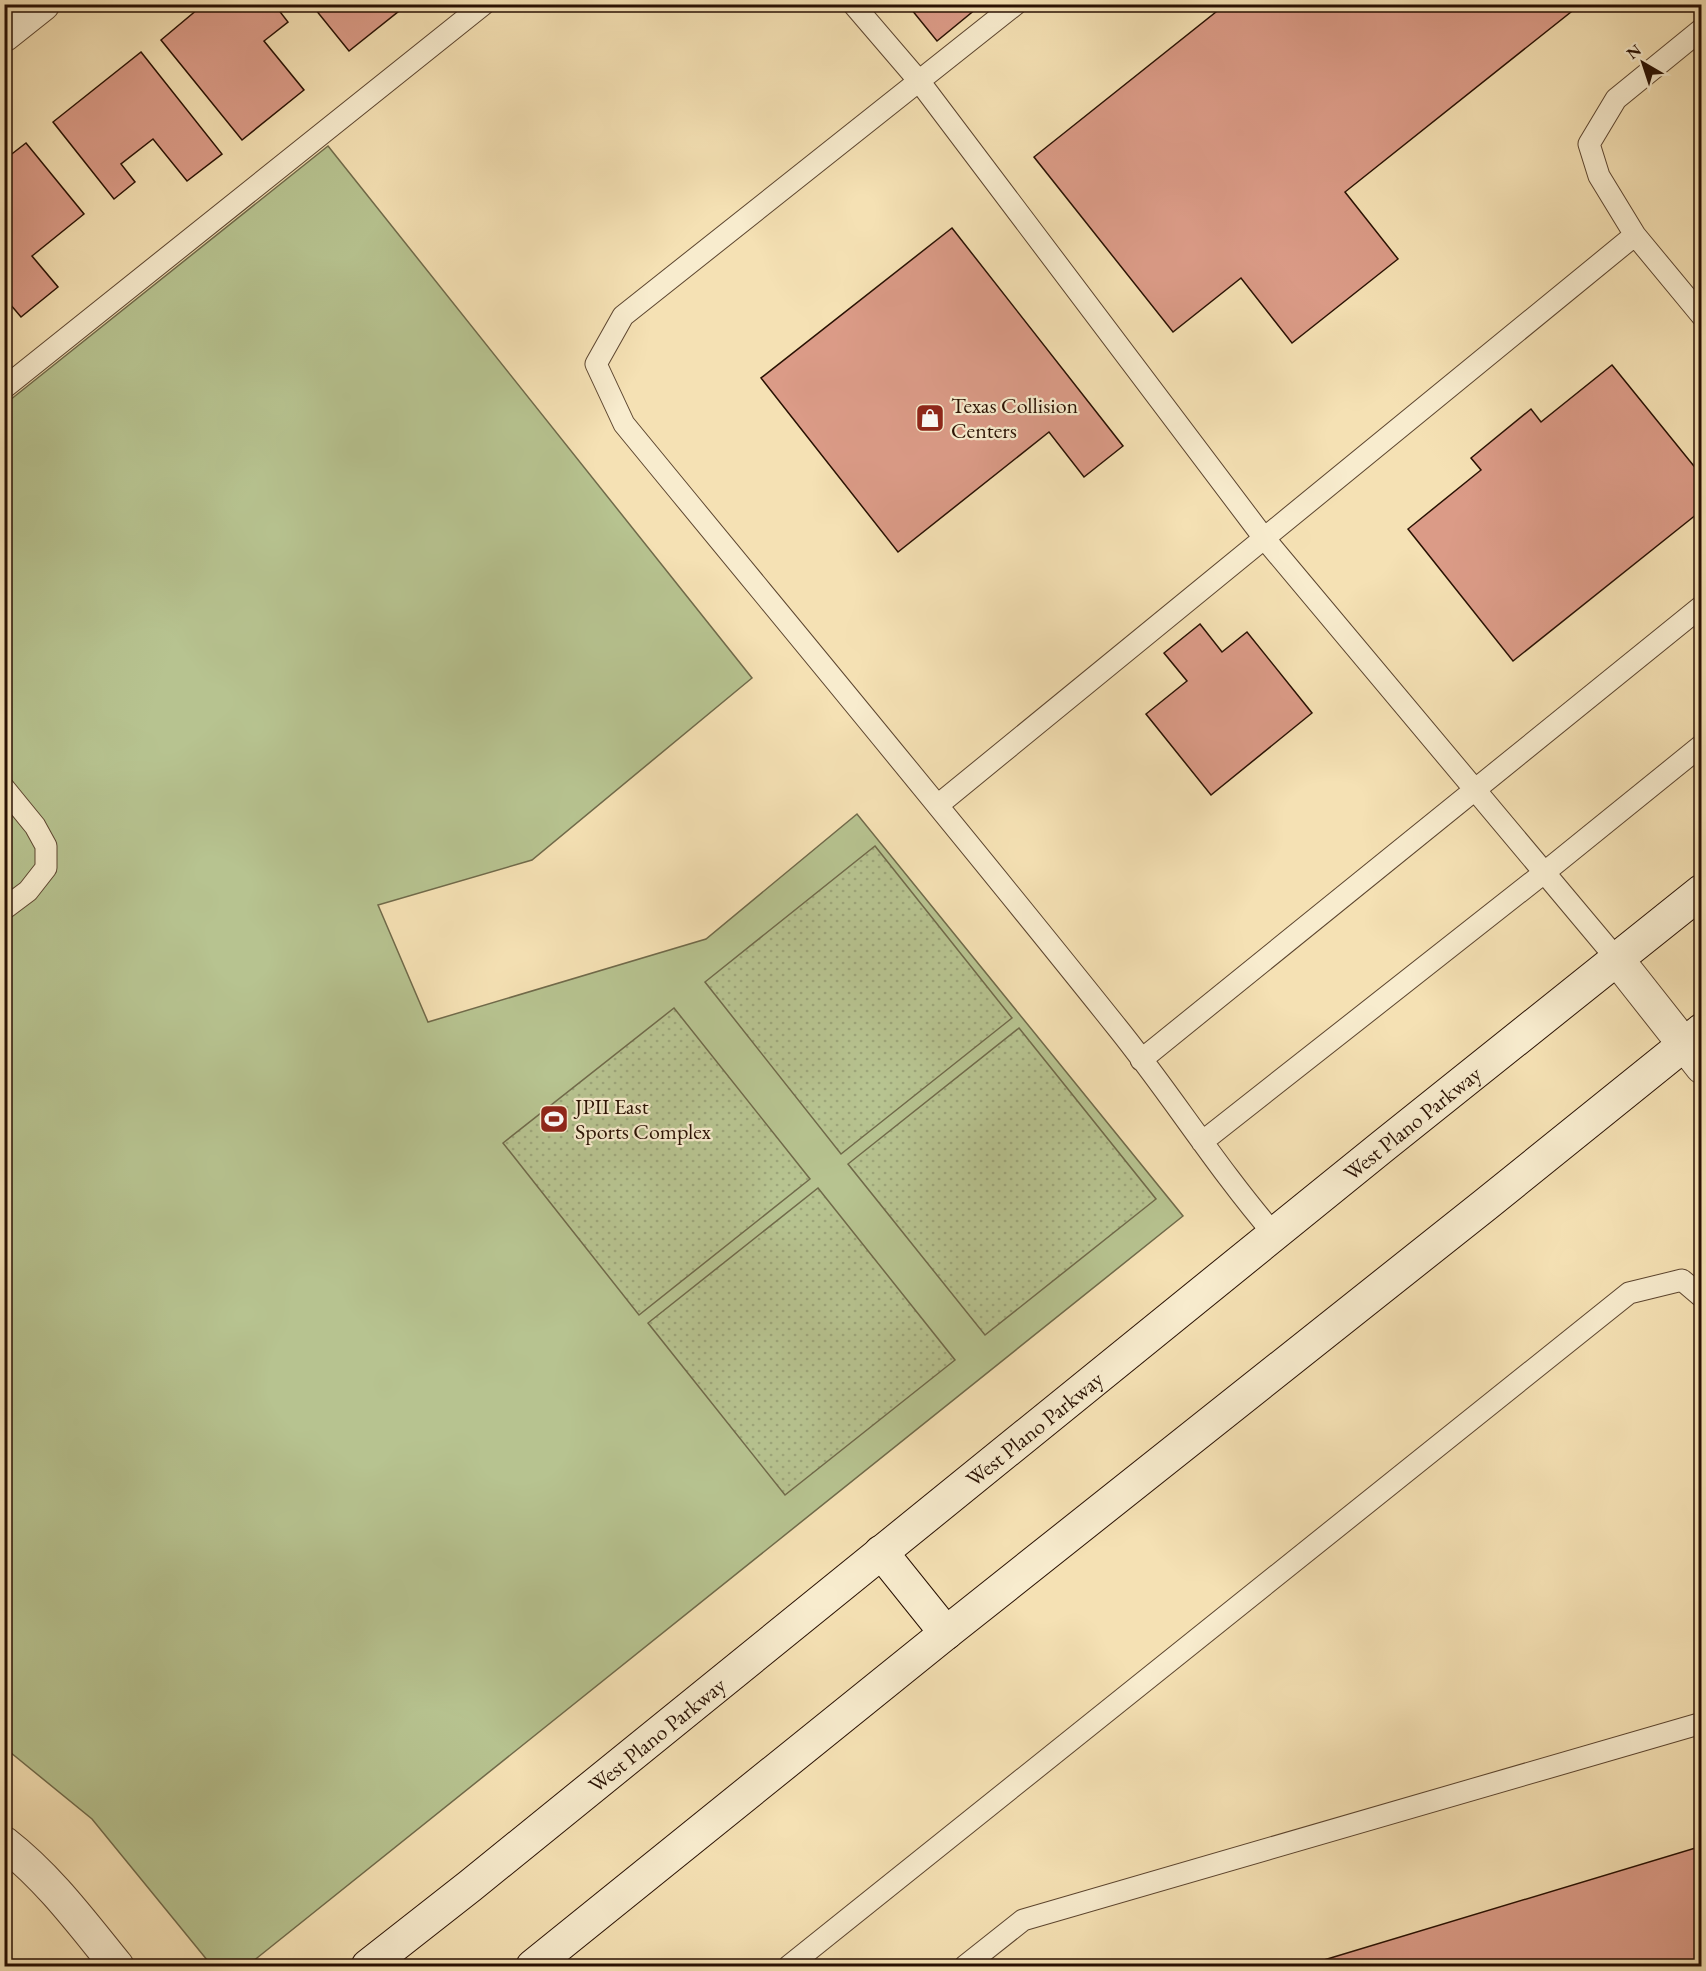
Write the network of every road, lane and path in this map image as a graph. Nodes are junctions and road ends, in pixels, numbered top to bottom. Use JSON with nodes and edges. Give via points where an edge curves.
{"nodes":[{"id":1,"x":43,"y":4,"type":"edge"},
{"id":2,"x":484,"y":4,"type":"edge"},
{"id":3,"x":853,"y":4,"type":"edge"},
{"id":4,"x":1016,"y":4,"type":"edge"},
{"id":5,"x":1701,"y":29,"type":"edge"},
{"id":6,"x":4,"y":35,"type":"edge"},
{"id":7,"x":920,"y":81,"type":"junction"},
{"id":8,"x":1635,"y":235,"type":"junction"},
{"id":9,"x":1701,"y":316,"type":"edge"},
{"id":10,"x":4,"y":388,"type":"edge"},
{"id":11,"x":1264,"y":538,"type":"junction"},
{"id":12,"x":1701,"y":606,"type":"edge"},
{"id":13,"x":1701,"y":745,"type":"edge"},
{"id":14,"x":4,"y":788,"type":"edge"},
{"id":15,"x":1475,"y":789,"type":"junction"},
{"id":16,"x":938,"y":805,"type":"junction"},
{"id":17,"x":1545,"y":872,"type":"junction"},
{"id":18,"x":1701,"y":891,"type":"edge"},
{"id":19,"x":4,"y":909,"type":"edge"},
{"id":20,"x":1616,"y":958,"type":"junction"},
{"id":21,"x":1696,"y":1047,"type":"edge"},
{"id":22,"x":1142,"y":1059,"type":"junction"},
{"id":23,"x":1202,"y":1142,"type":"junction"},
{"id":24,"x":1274,"y":1234,"type":"junction"},
{"id":25,"x":1701,"y":1297,"type":"edge"},
{"id":26,"x":881,"y":1552,"type":"junction"},
{"id":27,"x":946,"y":1633,"type":"junction"},
{"id":28,"x":1701,"y":1723,"type":"edge"},
{"id":29,"x":4,"y":1844,"type":"edge"},
{"id":30,"x":117,"y":1966,"type":"edge"},
{"id":31,"x":368,"y":1966,"type":"edge"},
{"id":32,"x":532,"y":1966,"type":"edge"},
{"id":33,"x":789,"y":1966,"type":"edge"},
{"id":34,"x":965,"y":1966,"type":"edge"}],
"edges":[{"from":1,"to":6,"type":"main road"},
{"from":2,"to":10,"type":"lane"},
{"from":3,"to":7,"type":"lane"},
{"from":4,"to":7,"type":"lane"},
{"from":5,"to":8,"type":"lane","via":[[1616,99],[1589,144],[1599,177]]},
{"from":7,"to":11,"type":"lane"},
{"from":7,"to":16,"type":"lane","via":[[623,316],[596,364],[624,424]]},
{"from":8,"to":9,"type":"lane"},
{"from":8,"to":11,"type":"lane"},
{"from":11,"to":15,"type":"lane"},
{"from":11,"to":16,"type":"lane"},
{"from":12,"to":15,"type":"lane"},
{"from":13,"to":17,"type":"lane"},
{"from":14,"to":19,"type":"lane","via":[[35,826],[45,846],[46,868],[28,891]]},
{"from":15,"to":17,"type":"lane"},
{"from":15,"to":22,"type":"lane"},
{"from":16,"to":22,"type":"lane"},
{"from":17,"to":20,"type":"lane"},
{"from":17,"to":23,"type":"lane"},
{"from":18,"to":20,"type":"main road","name":"West Plano Parkway"},
{"from":20,"to":21,"type":"main road"},
{"from":20,"to":24,"type":"main road","name":"West Plano Parkway"},
{"from":21,"to":27,"type":"main road","via":[[1485,1205]]},
{"from":22,"to":23,"type":"lane"},
{"from":23,"to":24,"type":"lane"},
{"from":24,"to":26,"type":"main road","name":"West Plano Parkway"},
{"from":25,"to":33,"type":"lane","via":[[1682,1280],[1629,1293]]},
{"from":26,"to":27,"type":"main road"},
{"from":26,"to":31,"type":"main road","name":"West Plano Parkway"},
{"from":27,"to":32,"type":"main road"},
{"from":28,"to":34,"type":"lane","via":[[1023,1920]]},
{"from":29,"to":30,"type":"main road","via":[[58,1893]]}]}
